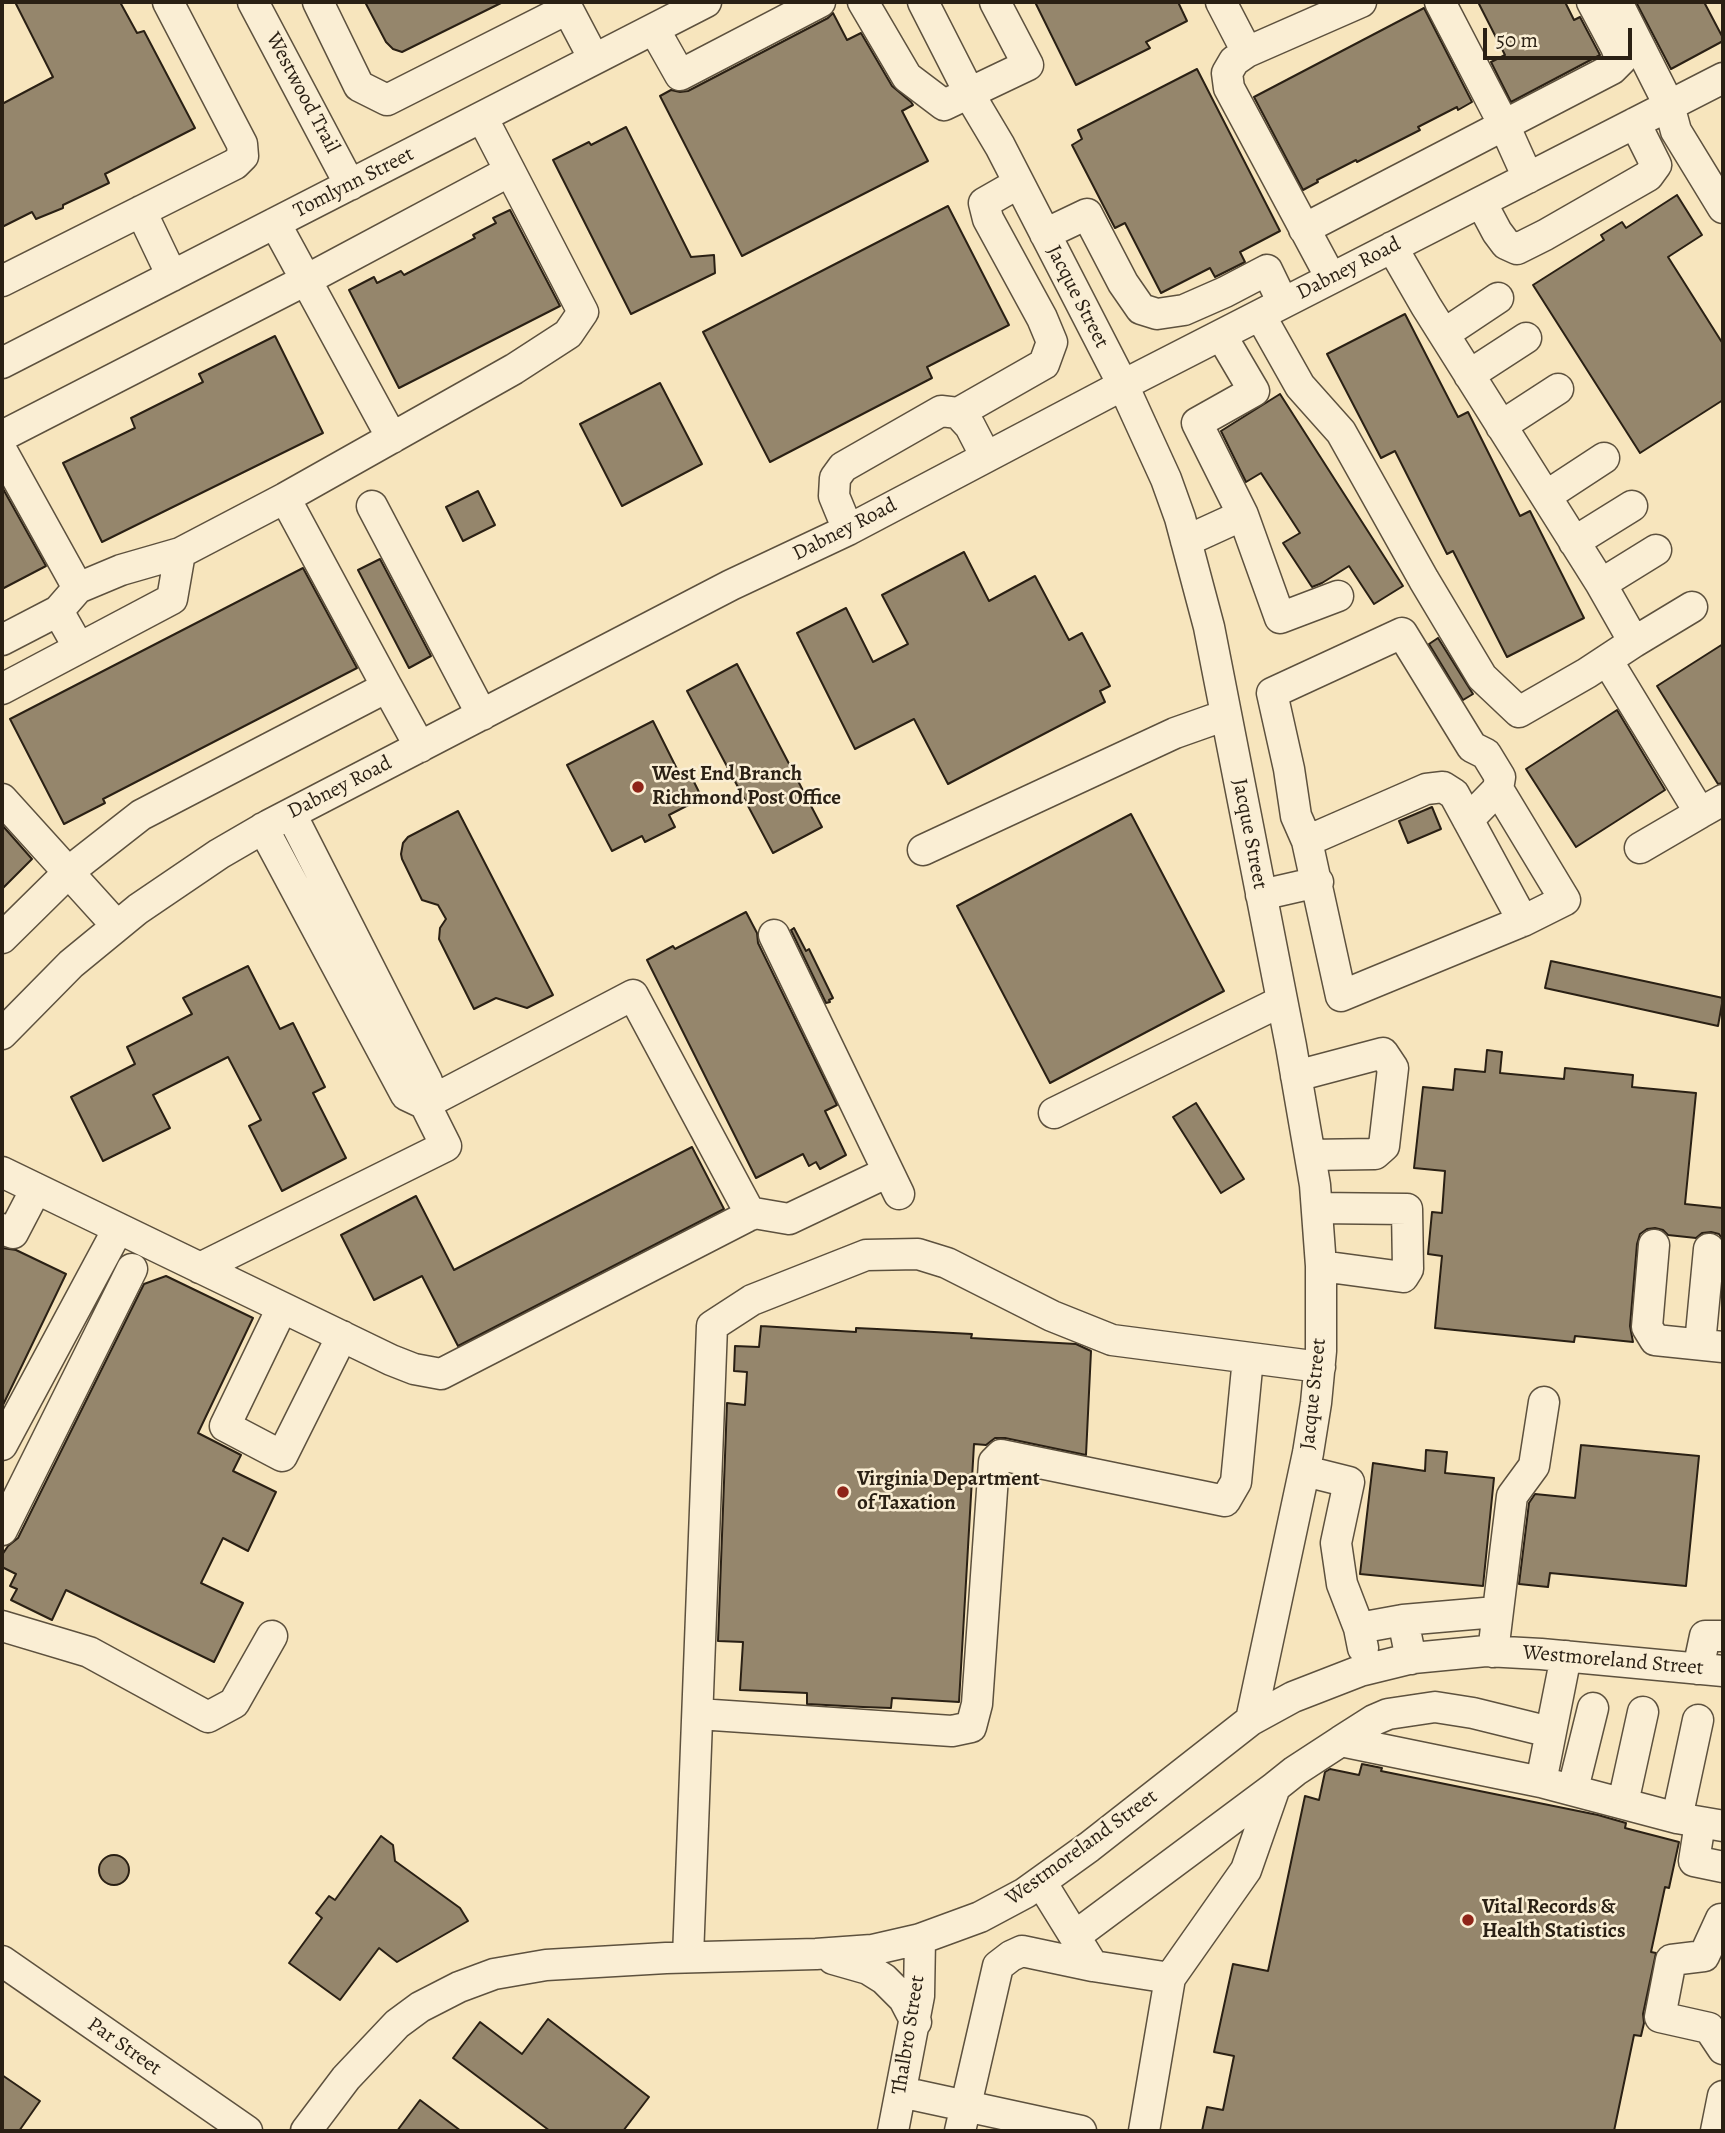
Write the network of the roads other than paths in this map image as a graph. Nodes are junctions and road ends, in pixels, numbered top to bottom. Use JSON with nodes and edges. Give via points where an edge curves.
{"nodes":[{"id":1,"x":168,"y":2,"type":"edge"},
{"id":2,"x":253,"y":2,"type":"edge"},
{"id":3,"x":318,"y":2,"type":"edge"},
{"id":4,"x":706,"y":2,"type":"edge"},
{"id":5,"x":820,"y":2,"type":"edge"},
{"id":6,"x":863,"y":2,"type":"edge"},
{"id":7,"x":923,"y":2,"type":"edge"},
{"id":8,"x":995,"y":2,"type":"edge"},
{"id":9,"x":1221,"y":2,"type":"edge"},
{"id":10,"x":1361,"y":2,"type":"edge"},
{"id":11,"x":1440,"y":2,"type":"edge"},
{"id":12,"x":1592,"y":2,"type":"edge"},
{"id":13,"x":1617,"y":2,"type":"edge"},
{"id":14,"x":565,"y":5,"type":"edge"},
{"id":15,"x":654,"y":29,"type":"junction"},
{"id":16,"x":1247,"y":52,"type":"junction"},
{"id":17,"x":594,"y":59,"type":"junction"},
{"id":18,"x":1723,"y":78,"type":"edge"},
{"id":19,"x":970,"y":92,"type":"junction"},
{"id":20,"x":1669,"y":105,"type":"junction"},
{"id":21,"x":482,"y":117,"type":"junction"},
{"id":22,"x":1635,"y":123,"type":"junction"},
{"id":23,"x":1504,"y":125,"type":"junction"},
{"id":24,"x":510,"y":171,"type":"junction"},
{"id":25,"x":1528,"y":178,"type":"junction"},
{"id":26,"x":1019,"y":183,"type":"junction"},
{"id":27,"x":350,"y":185,"type":"junction"},
{"id":28,"x":1481,"y":202,"type":"junction"},
{"id":29,"x":1723,"y":208,"type":"edge"},
{"id":30,"x":141,"y":211,"type":"junction"},
{"id":31,"x":275,"y":223,"type":"junction"},
{"id":32,"x":1304,"y":229,"type":"junction"},
{"id":33,"x":1045,"y":234,"type":"junction"},
{"id":34,"x":1392,"y":247,"type":"junction"},
{"id":35,"x":172,"y":276,"type":"junction"},
{"id":36,"x":1331,"y":278,"type":"junction"},
{"id":37,"x":306,"y":280,"type":"junction"},
{"id":38,"x":2,"y":281,"type":"edge"},
{"id":39,"x":1498,"y":298,"type":"dead end"},
{"id":40,"x":1271,"y":309,"type":"junction"},
{"id":41,"x":1444,"y":334,"type":"junction"},
{"id":42,"x":1221,"y":335,"type":"junction"},
{"id":43,"x":1526,"y":338,"type":"dead end"},
{"id":44,"x":2,"y":363,"type":"edge"},
{"id":45,"x":1469,"y":375,"type":"junction"},
{"id":46,"x":1123,"y":385,"type":"junction"},
{"id":47,"x":1558,"y":389,"type":"dead end"},
{"id":48,"x":958,"y":413,"type":"junction"},
{"id":49,"x":1501,"y":426,"type":"junction"},
{"id":50,"x":2,"y":436,"type":"edge"},
{"id":51,"x":392,"y":438,"type":"junction"},
{"id":52,"x":2,"y":451,"type":"edge"},
{"id":53,"x":986,"y":457,"type":"junction"},
{"id":54,"x":1604,"y":458,"type":"dead end"},
{"id":55,"x":1545,"y":496,"type":"junction"},
{"id":56,"x":285,"y":498,"type":"junction"},
{"id":57,"x":372,"y":506,"type":"dead end"},
{"id":58,"x":1632,"y":506,"type":"dead end"},
{"id":59,"x":1243,"y":515,"type":"junction"},
{"id":60,"x":848,"y":530,"type":"junction"},
{"id":61,"x":1186,"y":541,"type":"junction"},
{"id":62,"x":1574,"y":542,"type":"junction"},
{"id":63,"x":1656,"y":550,"type":"dead end"},
{"id":64,"x":180,"y":553,"type":"junction"},
{"id":65,"x":1601,"y":584,"type":"junction"},
{"id":66,"x":78,"y":588,"type":"junction"},
{"id":67,"x":1338,"y":596,"type":"dead end"},
{"id":68,"x":1692,"y":607,"type":"dead end"},
{"id":69,"x":58,"y":611,"type":"junction"},
{"id":70,"x":2,"y":640,"type":"edge"},
{"id":71,"x":1634,"y":642,"type":"junction"},
{"id":72,"x":79,"y":648,"type":"junction"},
{"id":73,"x":1607,"y":660,"type":"junction"},
{"id":74,"x":387,"y":687,"type":"junction"},
{"id":75,"x":2,"y":689,"type":"edge"},
{"id":76,"x":482,"y":715,"type":"junction"},
{"id":77,"x":1226,"y":715,"type":"junction"},
{"id":78,"x":420,"y":747,"type":"junction"},
{"id":79,"x":1498,"y":789,"type":"junction"},
{"id":80,"x":2,"y":799,"type":"edge"},
{"id":81,"x":1712,"y":806,"type":"edge"},
{"id":82,"x":291,"y":814,"type":"junction"},
{"id":83,"x":1468,"y":820,"type":"junction"},
{"id":84,"x":263,"y":828,"type":"junction"},
{"id":85,"x":1307,"y":841,"type":"junction"},
{"id":86,"x":1640,"y":848,"type":"dead end"},
{"id":87,"x":923,"y":850,"type":"dead end"},
{"id":88,"x":69,"y":871,"type":"junction"},
{"id":89,"x":1318,"y":883,"type":"junction"},
{"id":90,"x":1261,"y":895,"type":"junction"},
{"id":91,"x":1523,"y":921,"type":"junction"},
{"id":92,"x":117,"y":926,"type":"junction"},
{"id":93,"x":774,"y":935,"type":"dead end"},
{"id":94,"x":2,"y":937,"type":"edge"},
{"id":95,"x":1282,"y":1001,"type":"junction"},
{"id":96,"x":2,"y":1034,"type":"edge"},
{"id":97,"x":1296,"y":1076,"type":"junction"},
{"id":98,"x":425,"y":1104,"type":"junction"},
{"id":99,"x":1054,"y":1113,"type":"dead end"},
{"id":100,"x":1310,"y":1155,"type":"junction"},
{"id":101,"x":2,"y":1172,"type":"edge"},
{"id":102,"x":36,"y":1189,"type":"junction"},
{"id":103,"x":1317,"y":1208,"type":"junction"},
{"id":104,"x":751,"y":1215,"type":"junction"},
{"id":105,"x":2,"y":1229,"type":"edge"},
{"id":106,"x":118,"y":1229,"type":"junction"},
{"id":107,"x":1654,"y":1245,"type":"dead end"},
{"id":108,"x":1709,"y":1249,"type":"dead end"},
{"id":109,"x":1321,"y":1266,"type":"junction"},
{"id":110,"x":200,"y":1268,"type":"junction"},
{"id":111,"x":132,"y":1269,"type":"dead end"},
{"id":112,"x":282,"y":1308,"type":"junction"},
{"id":113,"x":342,"y":1336,"type":"junction"},
{"id":114,"x":1712,"y":1346,"type":"edge"},
{"id":115,"x":1248,"y":1358,"type":"junction"},
{"id":116,"x":1320,"y":1367,"type":"junction"},
{"id":117,"x":1544,"y":1402,"type":"dead end"},
{"id":118,"x":2,"y":1445,"type":"edge"},
{"id":119,"x":1305,"y":1471,"type":"junction"},
{"id":120,"x":1293,"y":1525,"type":"junction"},
{"id":121,"x":2,"y":1530,"type":"edge"},
{"id":122,"x":1338,"y":1533,"type":"junction"},
{"id":123,"x":1496,"y":1612,"type":"junction"},
{"id":124,"x":1403,"y":1620,"type":"junction"},
{"id":125,"x":2,"y":1626,"type":"edge"},
{"id":126,"x":1359,"y":1629,"type":"junction"},
{"id":127,"x":272,"y":1636,"type":"dead end"},
{"id":128,"x":1723,"y":1636,"type":"edge"},
{"id":129,"x":1493,"y":1652,"type":"junction"},
{"id":130,"x":1566,"y":1656,"type":"junction"},
{"id":131,"x":1411,"y":1659,"type":"junction"},
{"id":132,"x":1367,"y":1670,"type":"junction"},
{"id":133,"x":1711,"y":1670,"type":"edge"},
{"id":134,"x":1593,"y":1708,"type":"dead end"},
{"id":135,"x":1643,"y":1712,"type":"dead end"},
{"id":136,"x":698,"y":1714,"type":"junction"},
{"id":137,"x":1251,"y":1720,"type":"junction"},
{"id":138,"x":1698,"y":1720,"type":"dead end"},
{"id":139,"x":1550,"y":1732,"type":"junction"},
{"id":140,"x":1341,"y":1741,"type":"junction"},
{"id":141,"x":1541,"y":1782,"type":"junction"},
{"id":142,"x":1275,"y":1787,"type":"junction"},
{"id":143,"x":1573,"y":1789,"type":"junction"},
{"id":144,"x":1623,"y":1803,"type":"junction"},
{"id":145,"x":1700,"y":1822,"type":"edge"},
{"id":146,"x":1723,"y":1867,"type":"edge"},
{"id":147,"x":1041,"y":1882,"type":"junction"},
{"id":148,"x":1723,"y":1920,"type":"edge"},
{"id":149,"x":1075,"y":1936,"type":"junction"},
{"id":150,"x":920,"y":1939,"type":"junction"},
{"id":151,"x":816,"y":1954,"type":"junction"},
{"id":152,"x":688,"y":1957,"type":"junction"},
{"id":153,"x":2,"y":1961,"type":"edge"},
{"id":154,"x":1093,"y":1966,"type":"junction"},
{"id":155,"x":1170,"y":1978,"type":"junction"},
{"id":156,"x":916,"y":2022,"type":"junction"},
{"id":157,"x":1723,"y":2049,"type":"edge"},
{"id":158,"x":901,"y":2092,"type":"junction"},
{"id":159,"x":1723,"y":2096,"type":"edge"},
{"id":160,"x":963,"y":2119,"type":"edge"},
{"id":161,"x":247,"y":2131,"type":"edge"},
{"id":162,"x":306,"y":2131,"type":"edge"},
{"id":163,"x":893,"y":2131,"type":"edge"},
{"id":164,"x":1081,"y":2131,"type":"edge"},
{"id":165,"x":1144,"y":2131,"type":"edge"},
{"id":166,"x":1716,"y":2131,"type":"edge"}],
"edges":[{"from":1,"to":30,"type":"street","via":[[242,144],[243,156]]},
{"from":2,"to":27,"type":"street","name":"Westwood Trail"},
{"from":3,"to":14,"type":"street","via":[[359,86],[387,100]]},
{"from":4,"to":15,"type":"street","name":"Tomlynn Street"},
{"from":5,"to":15,"type":"street","via":[[680,75]]},
{"from":6,"to":19,"type":"street","via":[[907,77],[944,105]]},
{"from":7,"to":19,"type":"street","name":"Jacque Street"},
{"from":8,"to":19,"type":"street","via":[[1027,65]]},
{"from":9,"to":16,"type":"street"},
{"from":10,"to":16,"type":"street"},
{"from":11,"to":23,"type":"street"},
{"from":12,"to":23,"type":"street","via":[[1621,60]]},
{"from":13,"to":20,"type":"street"},
{"from":14,"to":17,"type":"street"},
{"from":15,"to":17,"type":"street","name":"Tomlynn Street"},
{"from":16,"to":32,"type":"street","via":[[1227,73],[1229,88]]},
{"from":17,"to":21,"type":"street","name":"Tomlynn Street"},
{"from":18,"to":20,"type":"street","name":"Dabney Road"},
{"from":19,"to":26,"type":"street","name":"Jacque Street"},
{"from":20,"to":22,"type":"street","name":"Dabney Road"},
{"from":20,"to":29,"type":"street","via":[[1676,131]]},
{"from":21,"to":24,"type":"street"},
{"from":21,"to":27,"type":"street","name":"Tomlynn Street"},
{"from":22,"to":25,"type":"street","name":"Dabney Road"},
{"from":22,"to":28,"type":"street","via":[[1656,165],[1648,176],[1536,240],[1517,249],[1506,244]]},
{"from":23,"to":25,"type":"street"},
{"from":23,"to":32,"type":"street"},
{"from":24,"to":37,"type":"street"},
{"from":24,"to":51,"type":"street","via":[[583,312],[568,334]]},
{"from":25,"to":28,"type":"street","name":"Dabney Road"},
{"from":26,"to":33,"type":"street","name":"Jacque Street"},
{"from":26,"to":48,"type":"street","via":[[984,203],[1052,342],[1044,364]]},
{"from":27,"to":31,"type":"street","name":"Tomlynn Street"},
{"from":28,"to":34,"type":"street","name":"Dabney Road"},
{"from":30,"to":35,"type":"street"},
{"from":30,"to":38,"type":"street"},
{"from":31,"to":35,"type":"street","name":"Tomlynn Street"},
{"from":31,"to":37,"type":"street"},
{"from":32,"to":36,"type":"street"},
{"from":33,"to":40,"type":"street","via":[[1087,214],[1141,309],[1157,314],[1184,310],[1267,270]]},
{"from":33,"to":46,"type":"street","name":"Jacque Street"},
{"from":34,"to":36,"type":"street","name":"Dabney Road"},
{"from":34,"to":41,"type":"street"},
{"from":35,"to":44,"type":"street","name":"Tomlynn Street"},
{"from":36,"to":40,"type":"street","name":"Dabney Road"},
{"from":37,"to":50,"type":"street"},
{"from":37,"to":51,"type":"street"},
{"from":39,"to":41,"type":"street"},
{"from":40,"to":42,"type":"street","name":"Dabney Road"},
{"from":40,"to":73,"type":"street","via":[[1300,386],[1341,432],[1482,677],[1519,712]]},
{"from":41,"to":45,"type":"street"},
{"from":42,"to":46,"type":"street","name":"Dabney Road"},
{"from":42,"to":59,"type":"street","via":[[1254,391],[1197,424]]},
{"from":43,"to":45,"type":"street"},
{"from":45,"to":49,"type":"street"},
{"from":46,"to":53,"type":"street","name":"Dabney Road"},
{"from":46,"to":61,"type":"street","name":"Jacque Street","via":[[1166,479]]},
{"from":47,"to":49,"type":"street"},
{"from":48,"to":53,"type":"street"},
{"from":48,"to":60,"type":"street","via":[[941,411],[844,467],[835,478],[834,496]]},
{"from":49,"to":55,"type":"street"},
{"from":51,"to":56,"type":"street"},
{"from":52,"to":66,"type":"street"},
{"from":53,"to":60,"type":"street","name":"Dabney Road"},
{"from":54,"to":55,"type":"street"},
{"from":55,"to":62,"type":"street"},
{"from":56,"to":64,"type":"street"},
{"from":56,"to":74,"type":"street"},
{"from":57,"to":76,"type":"street"},
{"from":58,"to":62,"type":"street"},
{"from":59,"to":61,"type":"street"},
{"from":59,"to":67,"type":"street","via":[[1280,618]]},
{"from":60,"to":76,"type":"street","name":"Dabney Road"},
{"from":61,"to":77,"type":"street","name":"Jacque Street","via":[[1205,607]]},
{"from":62,"to":65,"type":"street"},
{"from":63,"to":65,"type":"street"},
{"from":64,"to":66,"type":"street"},
{"from":64,"to":72,"type":"street","via":[[172,599]]},
{"from":65,"to":71,"type":"street"},
{"from":66,"to":69,"type":"street"},
{"from":68,"to":71,"type":"street"},
{"from":69,"to":70,"type":"street"},
{"from":69,"to":72,"type":"street"},
{"from":71,"to":73,"type":"street"},
{"from":72,"to":75,"type":"street"},
{"from":73,"to":81,"type":"street"},
{"from":74,"to":78,"type":"street"},
{"from":74,"to":88,"type":"street","via":[[141,815]]},
{"from":76,"to":78,"type":"street","name":"Dabney Road"},
{"from":77,"to":87,"type":"street","via":[[1175,733]]},
{"from":77,"to":90,"type":"street","name":"Jacque Street"},
{"from":78,"to":82,"type":"street","name":"Dabney Road"},
{"from":79,"to":83,"type":"street"},
{"from":79,"to":85,"type":"street","via":[[1500,777],[1486,754],[1472,747],[1402,633],[1272,693],[1296,817]]},
{"from":79,"to":91,"type":"street","via":[[1565,900]]},
{"from":80,"to":88,"type":"street"},
{"from":81,"to":86,"type":"street"},
{"from":82,"to":84,"type":"street","name":"Dabney Road"},
{"from":82,"to":98,"type":"street","via":[[427,1081]]},
{"from":83,"to":85,"type":"street","via":[[1454,794],[1443,787],[1426,789]]},
{"from":83,"to":91,"type":"street"},
{"from":84,"to":92,"type":"street","name":"Dabney Road","via":[[219,853]]},
{"from":84,"to":98,"type":"street","via":[[405,1095]]},
{"from":85,"to":89,"type":"street"},
{"from":88,"to":92,"type":"street"},
{"from":88,"to":94,"type":"street"},
{"from":89,"to":90,"type":"street"},
{"from":89,"to":91,"type":"street","via":[[1342,996]]},
{"from":90,"to":95,"type":"street","name":"Jacque Street"},
{"from":92,"to":96,"type":"street","name":"Dabney Road","via":[[71,964]]},
{"from":93,"to":104,"type":"street","via":[[894,1183],[789,1219]]},
{"from":95,"to":97,"type":"street","name":"Jacque Street"},
{"from":95,"to":99,"type":"street"},
{"from":97,"to":100,"type":"street","name":"Jacque Street"},
{"from":97,"to":100,"type":"street","via":[[1383,1053],[1393,1068],[1384,1146],[1375,1154]]},
{"from":98,"to":104,"type":"street","via":[[633,995]]},
{"from":98,"to":110,"type":"street","via":[[446,1146]]},
{"from":100,"to":103,"type":"street","name":"Jacque Street"},
{"from":101,"to":102,"type":"street"},
{"from":102,"to":105,"type":"street","via":[[13,1233]]},
{"from":102,"to":106,"type":"street"},
{"from":103,"to":109,"type":"street","name":"Jacque Street"},
{"from":103,"to":109,"type":"street","via":[[1407,1209],[1408,1269],[1404,1277]]},
{"from":104,"to":113,"type":"street","via":[[441,1374],[414,1369]]},
{"from":106,"to":110,"type":"street"},
{"from":106,"to":118,"type":"street"},
{"from":107,"to":114,"type":"street","via":[[1647,1327],[1656,1340]]},
{"from":108,"to":114,"type":"street"},
{"from":109,"to":116,"type":"street","name":"Jacque Street"},
{"from":110,"to":112,"type":"street"},
{"from":111,"to":121,"type":"street"},
{"from":112,"to":113,"type":"street"},
{"from":112,"to":113,"type":"street","via":[[225,1426],[282,1456]]},
{"from":115,"to":116,"type":"street"},
{"from":115,"to":136,"type":"street","via":[[1236,1482],[1225,1501],[1001,1455],[994,1462],[978,1704],[971,1727],[952,1731]]},
{"from":115,"to":136,"type":"street","via":[[1112,1340],[1052,1316],[947,1263],[918,1254],[866,1255],[752,1300],[712,1326]]},
{"from":116,"to":119,"type":"street","name":"Jacque Street"},
{"from":117,"to":123,"type":"street","via":[[1534,1466],[1512,1496]]},
{"from":119,"to":120,"type":"street","name":"Jacque Street"},
{"from":119,"to":122,"type":"street","via":[[1349,1482]]},
{"from":120,"to":122,"type":"street"},
{"from":120,"to":137,"type":"street","name":"Jacque Street"},
{"from":122,"to":126,"type":"street","via":[[1342,1584]]},
{"from":123,"to":124,"type":"street"},
{"from":123,"to":129,"type":"street"},
{"from":124,"to":126,"type":"street"},
{"from":124,"to":131,"type":"street"},
{"from":125,"to":127,"type":"street","via":[[89,1652],[208,1717],[234,1703]]},
{"from":126,"to":132,"type":"street"},
{"from":128,"to":133,"type":"street","via":[[1705,1636]]},
{"from":129,"to":130,"type":"street","name":"Westmoreland Street"},
{"from":129,"to":131,"type":"street","name":"Westmoreland Street"},
{"from":130,"to":133,"type":"street","name":"Westmoreland Street"},
{"from":130,"to":139,"type":"street"},
{"from":131,"to":132,"type":"street","name":"Westmoreland Street"},
{"from":132,"to":137,"type":"street","name":"Westmoreland Street","via":[[1293,1697]]},
{"from":134,"to":143,"type":"street"},
{"from":135,"to":144,"type":"street"},
{"from":136,"to":152,"type":"street"},
{"from":137,"to":147,"type":"street","name":"Westmoreland Street"},
{"from":138,"to":145,"type":"street"},
{"from":139,"to":140,"type":"street","via":[[1435,1707],[1388,1714]]},
{"from":139,"to":141,"type":"street"},
{"from":140,"to":141,"type":"street"},
{"from":140,"to":142,"type":"street"},
{"from":141,"to":143,"type":"street"},
{"from":142,"to":149,"type":"street"},
{"from":142,"to":155,"type":"street","via":[[1246,1870]]},
{"from":143,"to":144,"type":"street"},
{"from":144,"to":145,"type":"street"},
{"from":145,"to":146,"type":"street","via":[[1693,1861]]},
{"from":147,"to":149,"type":"street"},
{"from":147,"to":150,"type":"street","name":"Westmoreland Street","via":[[980,1917]]},
{"from":148,"to":157,"type":"street","via":[[1704,1955],[1671,1960],[1660,2017],[1709,2028]]},
{"from":149,"to":154,"type":"street"},
{"from":150,"to":151,"type":"street","name":"Westmoreland Street","via":[[872,1950]]},
{"from":150,"to":156,"type":"street","name":"Thalbro Street"},
{"from":151,"to":152,"type":"street","name":"Westmoreland Street"},
{"from":151,"to":156,"type":"street","via":[[876,1973],[904,1999]]},
{"from":152,"to":162,"type":"street","name":"Westmoreland Street","via":[[546,1965],[494,1974],[459,1987],[420,2007],[387,2032]]},
{"from":153,"to":161,"type":"street","name":"Par Street"},
{"from":154,"to":155,"type":"street"},
{"from":154,"to":160,"type":"street","via":[[1022,1951],[998,1966]]},
{"from":155,"to":165,"type":"street"},
{"from":156,"to":158,"type":"street","name":"Thalbro Street"},
{"from":158,"to":160,"type":"street"},
{"from":158,"to":163,"type":"street","name":"Thalbro Street"},
{"from":159,"to":166,"type":"street"},
{"from":160,"to":164,"type":"street"}]}
